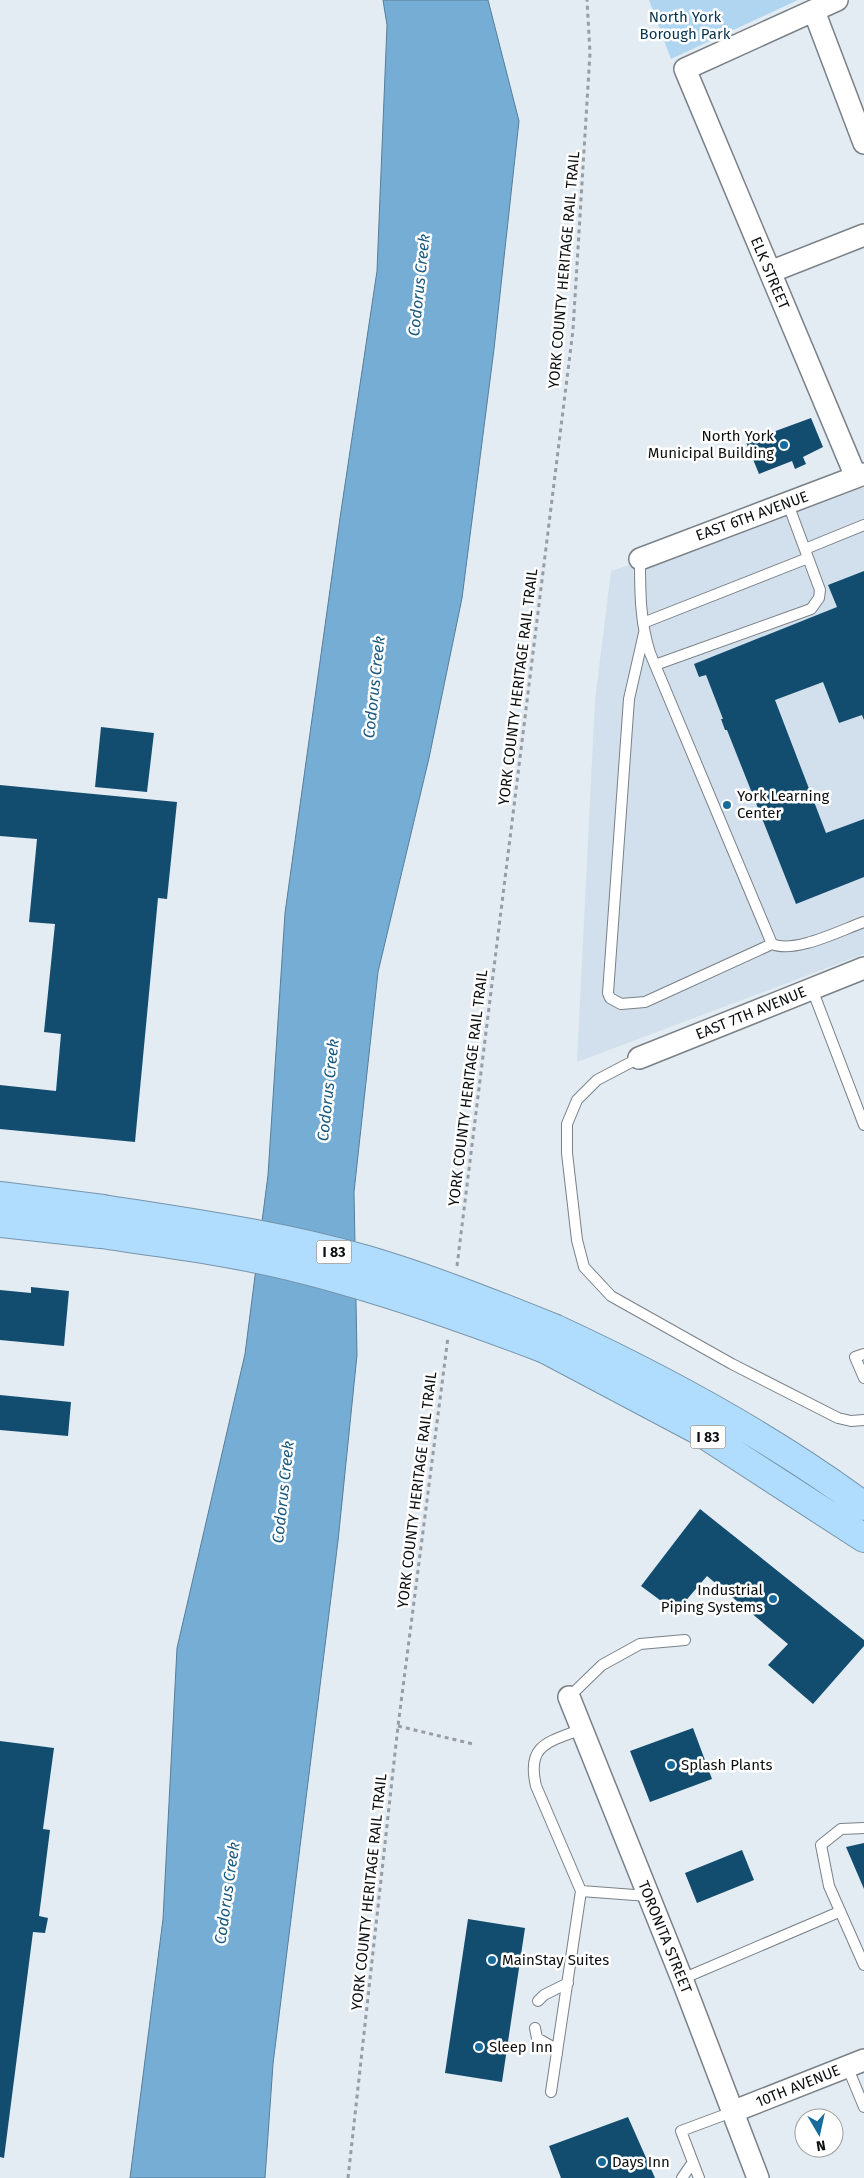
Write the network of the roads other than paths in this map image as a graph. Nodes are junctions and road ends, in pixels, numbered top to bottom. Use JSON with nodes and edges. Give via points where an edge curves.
{"nodes":[{"id":1,"x":837,"y":0,"type":"edge"},
{"id":2,"x":814,"y":10,"type":"junction"},
{"id":3,"x":864,"y":143,"type":"edge"},
{"id":4,"x":864,"y":235,"type":"edge"},
{"id":5,"x":770,"y":272,"type":"junction"},
{"id":6,"x":860,"y":475,"type":"edge"},
{"id":7,"x":788,"y":504,"type":"junction"},
{"id":8,"x":864,"y":525,"type":"edge"},
{"id":9,"x":806,"y":553,"type":"junction"},
{"id":10,"x":640,"y":559,"type":"joint"},
{"id":11,"x":643,"y":628,"type":"junction"},
{"id":12,"x":655,"y":665,"type":"junction"},
{"id":13,"x":864,"y":922,"type":"edge"},
{"id":14,"x":772,"y":944,"type":"junction"},
{"id":15,"x":864,"y":968,"type":"edge"},
{"id":16,"x":812,"y":989,"type":"junction"},
{"id":17,"x":639,"y":1058,"type":"joint"},
{"id":18,"x":864,"y":1125,"type":"edge"},
{"id":19,"x":0,"y":1196,"type":"edge"},
{"id":20,"x":102,"y":1222,"type":"junction"},
{"id":21,"x":0,"y":1223,"type":"edge"},
{"id":22,"x":551,"y":1339,"type":"junction"},
{"id":23,"x":864,"y":1354,"type":"edge"},
{"id":24,"x":864,"y":1378,"type":"edge"},
{"id":25,"x":864,"y":1420,"type":"edge"},
{"id":26,"x":864,"y":1506,"type":"edge"},
{"id":27,"x":864,"y":1538,"type":"edge"},
{"id":28,"x":685,"y":1640,"type":"dead end"},
{"id":29,"x":569,"y":1697,"type":"joint"},
{"id":30,"x":582,"y":1729,"type":"junction"},
{"id":31,"x":864,"y":1828,"type":"edge"},
{"id":32,"x":581,"y":1891,"type":"junction"},
{"id":33,"x":648,"y":1896,"type":"junction"},
{"id":34,"x":839,"y":1912,"type":"junction"},
{"id":35,"x":864,"y":1965,"type":"edge"},
{"id":36,"x":682,"y":1979,"type":"junction"},
{"id":37,"x":568,"y":1983,"type":"junction"},
{"id":38,"x":538,"y":2001,"type":"dead end"},
{"id":39,"x":535,"y":2028,"type":"dead end"},
{"id":40,"x":557,"y":2054,"type":"junction"},
{"id":41,"x":856,"y":2063,"type":"edge"},
{"id":42,"x":551,"y":2092,"type":"dead end"},
{"id":43,"x":864,"y":2107,"type":"edge"},
{"id":44,"x":732,"y":2112,"type":"junction"},
{"id":45,"x":693,"y":2162,"type":"junction"},
{"id":46,"x":682,"y":2178,"type":"edge"},
{"id":47,"x":699,"y":2178,"type":"edge"},
{"id":48,"x":758,"y":2178,"type":"edge"}],
"edges":[{"from":1,"to":2,"type":"street"},
{"from":2,"to":3,"type":"street"},
{"from":2,"to":5,"type":"street","name":"ELK STREET","via":[[684,69]]},
{"from":4,"to":5,"type":"street"},
{"from":5,"to":6,"type":"street","name":"ELK STREET"},
{"from":6,"to":7,"type":"street","name":"EAST 6TH AVENUE"},
{"from":7,"to":9,"type":"lane"},
{"from":7,"to":10,"type":"street","name":"EAST 6TH AVENUE"},
{"from":8,"to":9,"type":"lane"},
{"from":9,"to":11,"type":"lane"},
{"from":9,"to":12,"type":"lane","via":[[820,590],[819,598],[811,609]]},
{"from":10,"to":11,"type":"lane"},
{"from":11,"to":12,"type":"lane"},
{"from":11,"to":14,"type":"lane","via":[[629,699],[610,998],[621,1004],[645,1002]]},
{"from":12,"to":14,"type":"lane"},
{"from":13,"to":14,"type":"lane","via":[[796,946]]},
{"from":15,"to":16,"type":"street","name":"EAST 7TH AVENUE"},
{"from":16,"to":17,"type":"street","name":"EAST 7TH AVENUE"},
{"from":16,"to":18,"type":"lane"},
{"from":17,"to":25,"type":"lane","via":[[598,1080],[577,1100],[567,1124],[577,1240],[584,1266],[612,1296],[732,1364],[838,1418]]},
{"from":19,"to":20,"type":"highway","number":"I 83"},
{"from":20,"to":21,"type":"highway","number":"I 83"},
{"from":20,"to":22,"type":"highway","number":"I 83","bridge":true,"via":[[232,1229],[367,1260],[492,1303]]},
{"from":22,"to":26,"type":"highway","number":"I 83","via":[[628,1362],[720,1411],[792,1455]]},
{"from":22,"to":27,"type":"highway","number":"I 83"},
{"from":23,"to":24,"type":"lane","via":[[855,1357]]},
{"from":28,"to":29,"type":"lane","via":[[640,1644],[602,1665]]},
{"from":29,"to":30,"type":"street","name":"TORONITA STREET"},
{"from":30,"to":32,"type":"lane","via":[[544,1744],[536,1754],[532,1771]]},
{"from":30,"to":33,"type":"street","name":"TORONITA STREET"},
{"from":31,"to":34,"type":"lane","via":[[841,1829],[821,1845],[829,1886]]},
{"from":32,"to":33,"type":"lane"},
{"from":32,"to":37,"type":"lane"},
{"from":33,"to":36,"type":"street","name":"TORONITA STREET"},
{"from":34,"to":35,"type":"lane"},
{"from":34,"to":36,"type":"lane"},
{"from":36,"to":44,"type":"street","name":"TORONITA STREET"},
{"from":37,"to":38,"type":"lane"},
{"from":37,"to":40,"type":"lane"},
{"from":39,"to":40,"type":"lane","via":[[537,2038]]},
{"from":40,"to":42,"type":"lane"},
{"from":41,"to":43,"type":"lane"},
{"from":41,"to":44,"type":"street","name":"10TH AVENUE"},
{"from":44,"to":45,"type":"lane","via":[[681,2131]]},
{"from":44,"to":48,"type":"street","name":"TORONITA STREET"},
{"from":45,"to":46,"type":"lane"},
{"from":45,"to":47,"type":"lane"}]}
